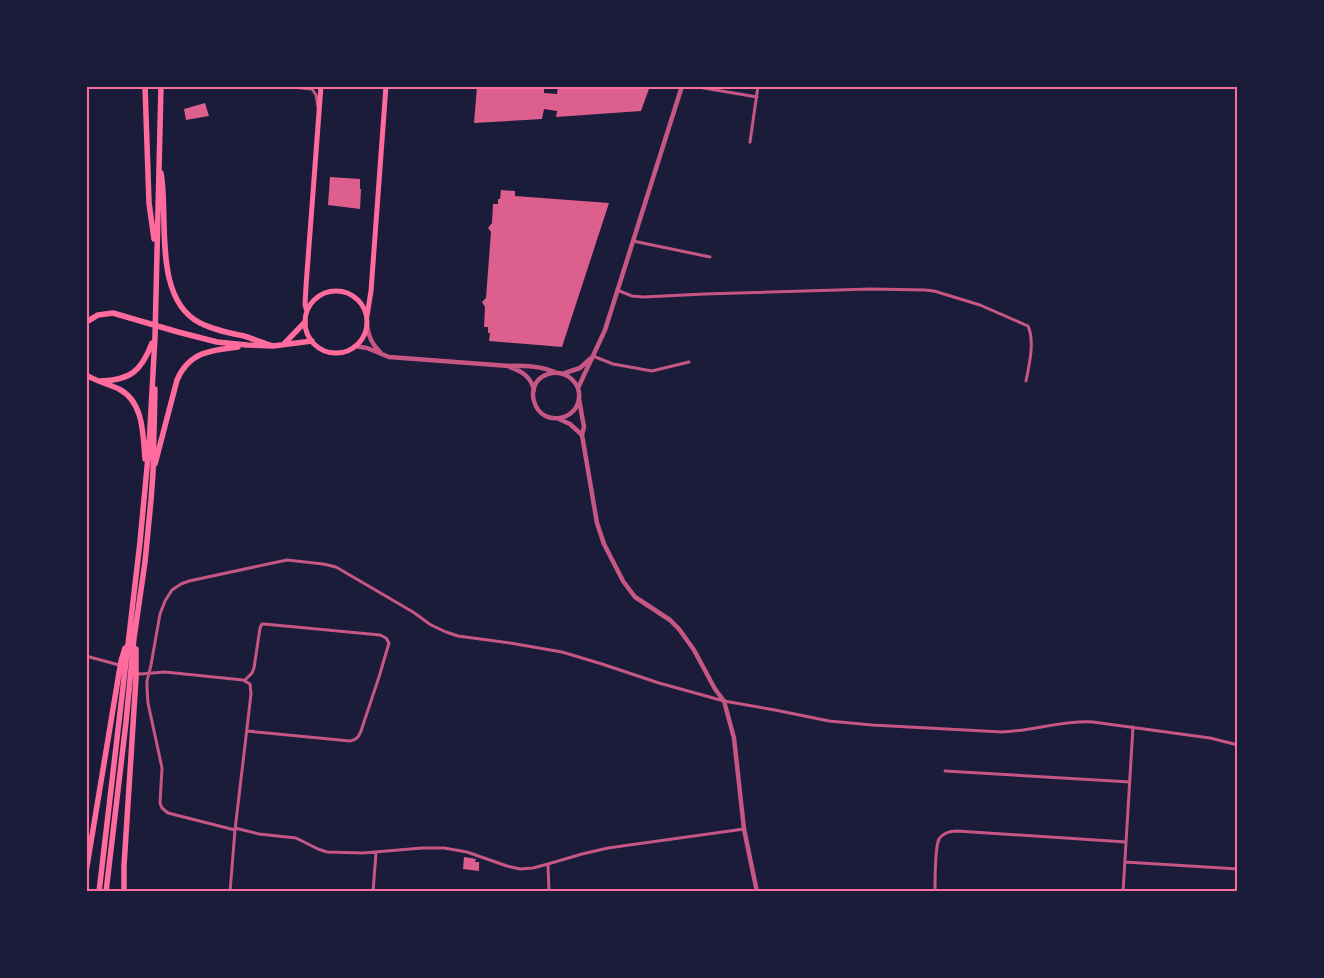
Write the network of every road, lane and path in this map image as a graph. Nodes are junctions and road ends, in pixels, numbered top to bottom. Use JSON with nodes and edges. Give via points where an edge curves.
{"nodes":[{"id":1,"x":145,"y":86,"type":"edge"},
{"id":2,"x":161,"y":86,"type":"edge"},
{"id":3,"x":280,"y":86,"type":"edge"},
{"id":4,"x":322,"y":86,"type":"edge"},
{"id":5,"x":386,"y":86,"type":"edge"},
{"id":6,"x":682,"y":86,"type":"edge"},
{"id":7,"x":692,"y":86,"type":"edge"},
{"id":8,"x":758,"y":86,"type":"edge"},
{"id":9,"x":314,"y":87,"type":"edge"},
{"id":10,"x":757,"y":96,"type":"junction"},
{"id":11,"x":319,"y":111,"type":"junction"},
{"id":12,"x":750,"y":142,"type":"dead end"},
{"id":13,"x":159,"y":161,"type":"junction"},
{"id":14,"x":633,"y":242,"type":"junction"},
{"id":15,"x":156,"y":252,"type":"junction"},
{"id":16,"x":710,"y":257,"type":"dead end"},
{"id":17,"x":617,"y":290,"type":"junction"},
{"id":18,"x":307,"y":312,"type":"junction"},
{"id":19,"x":367,"y":316,"type":"junction"},
{"id":20,"x":86,"y":322,"type":"edge"},
{"id":21,"x":305,"y":322,"type":"junction"},
{"id":22,"x":367,"y":325,"type":"junction"},
{"id":23,"x":155,"y":337,"type":"junction"},
{"id":24,"x":312,"y":341,"type":"junction"},
{"id":25,"x":284,"y":344,"type":"junction"},
{"id":26,"x":246,"y":346,"type":"junction"},
{"id":27,"x":273,"y":346,"type":"junction"},
{"id":28,"x":355,"y":346,"type":"junction"},
{"id":29,"x":384,"y":356,"type":"junction"},
{"id":30,"x":593,"y":356,"type":"junction"},
{"id":31,"x":690,"y":362,"type":"dead end"},
{"id":32,"x":509,"y":366,"type":"junction"},
{"id":33,"x":556,"y":372,"type":"junction"},
{"id":34,"x":563,"y":373,"type":"junction"},
{"id":35,"x":86,"y":375,"type":"edge"},
{"id":36,"x":97,"y":381,"type":"junction"},
{"id":37,"x":1026,"y":381,"type":"dead end"},
{"id":38,"x":578,"y":388,"type":"junction"},
{"id":39,"x":534,"y":390,"type":"junction"},
{"id":40,"x":579,"y":399,"type":"junction"},
{"id":41,"x":559,"y":418,"type":"junction"},
{"id":42,"x":582,"y":435,"type":"junction"},
{"id":43,"x":150,"y":474,"type":"junction"},
{"id":44,"x":131,"y":637,"type":"junction"},
{"id":45,"x":86,"y":656,"type":"edge"},
{"id":46,"x":129,"y":664,"type":"junction"},
{"id":47,"x":149,"y":673,"type":"junction"},
{"id":48,"x":128,"y":675,"type":"junction"},
{"id":49,"x":245,"y":680,"type":"junction"},
{"id":50,"x":724,"y":701,"type":"junction"},
{"id":51,"x":1133,"y":727,"type":"junction"},
{"id":52,"x":247,"y":731,"type":"junction"},
{"id":53,"x":1238,"y":745,"type":"edge"},
{"id":54,"x":945,"y":770,"type":"dead end"},
{"id":55,"x":1130,"y":782,"type":"junction"},
{"id":56,"x":235,"y":829,"type":"junction"},
{"id":57,"x":744,"y":829,"type":"junction"},
{"id":58,"x":1126,"y":842,"type":"junction"},
{"id":59,"x":376,"y":852,"type":"junction"},
{"id":60,"x":1125,"y":862,"type":"junction"},
{"id":61,"x":548,"y":864,"type":"junction"},
{"id":62,"x":1238,"y":868,"type":"edge"},
{"id":63,"x":86,"y":872,"type":"edge"},
{"id":64,"x":99,"y":892,"type":"edge"},
{"id":65,"x":106,"y":892,"type":"edge"},
{"id":66,"x":124,"y":892,"type":"edge"},
{"id":67,"x":230,"y":892,"type":"edge"},
{"id":68,"x":373,"y":892,"type":"edge"},
{"id":69,"x":549,"y":892,"type":"edge"},
{"id":70,"x":757,"y":892,"type":"edge"},
{"id":71,"x":935,"y":892,"type":"edge"},
{"id":72,"x":1123,"y":892,"type":"edge"}],
"edges":[{"from":1,"to":15,"type":"main road","via":[[149,203]]},
{"from":2,"to":13,"type":"main road"},
{"from":3,"to":9,"type":"street"},
{"from":4,"to":11,"type":"main road"},
{"from":5,"to":19,"type":"main road"},
{"from":6,"to":14,"type":"street"},
{"from":7,"to":10,"type":"street"},
{"from":8,"to":10,"type":"street"},
{"from":9,"to":11,"type":"street"},
{"from":10,"to":12,"type":"street"},
{"from":11,"to":18,"type":"main road","via":[[306,286]]},
{"from":13,"to":15,"type":"main road"},
{"from":13,"to":27,"type":"main road","via":[[168,267],[173,292],[179,303],[201,323]]},
{"from":14,"to":16,"type":"street"},
{"from":14,"to":17,"type":"street"},
{"from":15,"to":23,"type":"main road"},
{"from":17,"to":30,"type":"street"},
{"from":17,"to":37,"type":"street","via":[[643,297],[871,289],[934,291],[1028,326],[1031,339]]},
{"from":18,"to":19,"type":"main road","via":[[321,295],[341,292],[356,298]]},
{"from":18,"to":21,"type":"main road"},
{"from":19,"to":22,"type":"main road"},
{"from":20,"to":26,"type":"main road","via":[[98,315],[113,313],[199,338]]},
{"from":21,"to":24,"type":"main road"},
{"from":21,"to":25,"type":"main road"},
{"from":22,"to":28,"type":"main road","via":[[362,339]]},
{"from":22,"to":29,"type":"street","via":[[368,336]]},
{"from":23,"to":36,"type":"main road","via":[[146,358],[135,371],[118,379]]},
{"from":23,"to":43,"type":"main road"},
{"from":24,"to":25,"type":"main road"},
{"from":24,"to":28,"type":"main road","via":[[332,353]]},
{"from":25,"to":27,"type":"main road"},
{"from":26,"to":27,"type":"main road"},
{"from":26,"to":43,"type":"main road","via":[[200,354],[188,362],[177,380]]},
{"from":28,"to":29,"type":"street"},
{"from":29,"to":32,"type":"street"},
{"from":30,"to":31,"type":"street","via":[[652,372]]},
{"from":30,"to":34,"type":"street","via":[[580,368]]},
{"from":30,"to":38,"type":"street"},
{"from":32,"to":33,"type":"street"},
{"from":32,"to":39,"type":"street","via":[[524,374]]},
{"from":33,"to":34,"type":"street"},
{"from":33,"to":39,"type":"street","via":[[541,378]]},
{"from":34,"to":38,"type":"street","via":[[573,379]]},
{"from":35,"to":36,"type":"main road"},
{"from":36,"to":43,"type":"main road","via":[[124,392],[137,409]]},
{"from":38,"to":40,"type":"street"},
{"from":39,"to":41,"type":"street","via":[[538,410],[547,417]]},
{"from":40,"to":41,"type":"street","via":[[574,411]]},
{"from":40,"to":42,"type":"street","via":[[584,427]]},
{"from":41,"to":42,"type":"street"},
{"from":42,"to":50,"type":"street","via":[[597,522],[623,582],[635,597],[679,629]]},
{"from":43,"to":44,"type":"main road"},
{"from":44,"to":46,"type":"main road"},
{"from":44,"to":46,"type":"main road"},
{"from":45,"to":47,"type":"street","via":[[140,674]]},
{"from":46,"to":48,"type":"main road"},
{"from":46,"to":48,"type":"main road"},
{"from":47,"to":49,"type":"street"},
{"from":47,"to":50,"type":"street","via":[[162,608],[172,590],[181,584],[292,560],[336,567],[431,625],[452,634],[571,654]]},
{"from":47,"to":56,"type":"street","via":[[147,695],[162,768],[161,805],[168,812]]},
{"from":48,"to":63,"type":"main road"},
{"from":48,"to":64,"type":"main road"},
{"from":48,"to":65,"type":"main road","via":[[126,722]]},
{"from":48,"to":66,"type":"main road"},
{"from":49,"to":52,"type":"street","via":[[251,690]]},
{"from":49,"to":52,"type":"street","via":[[254,671],[260,628],[264,624],[388,639],[388,652],[359,734],[354,740]]},
{"from":50,"to":51,"type":"street","via":[[864,725],[1002,732],[1087,721]]},
{"from":50,"to":57,"type":"street","via":[[734,738]]},
{"from":51,"to":53,"type":"street"},
{"from":51,"to":55,"type":"street"},
{"from":52,"to":56,"type":"street"},
{"from":54,"to":55,"type":"street"},
{"from":55,"to":58,"type":"street"},
{"from":56,"to":59,"type":"street","via":[[296,838],[323,851]]},
{"from":56,"to":67,"type":"street"},
{"from":57,"to":61,"type":"street","via":[[608,848]]},
{"from":57,"to":70,"type":"street"},
{"from":58,"to":60,"type":"street"},
{"from":58,"to":71,"type":"street","via":[[947,832],[939,840]]},
{"from":59,"to":61,"type":"street","via":[[444,848],[514,868]]},
{"from":59,"to":68,"type":"street"},
{"from":60,"to":62,"type":"street"},
{"from":60,"to":72,"type":"street"},
{"from":61,"to":69,"type":"street"}]}
